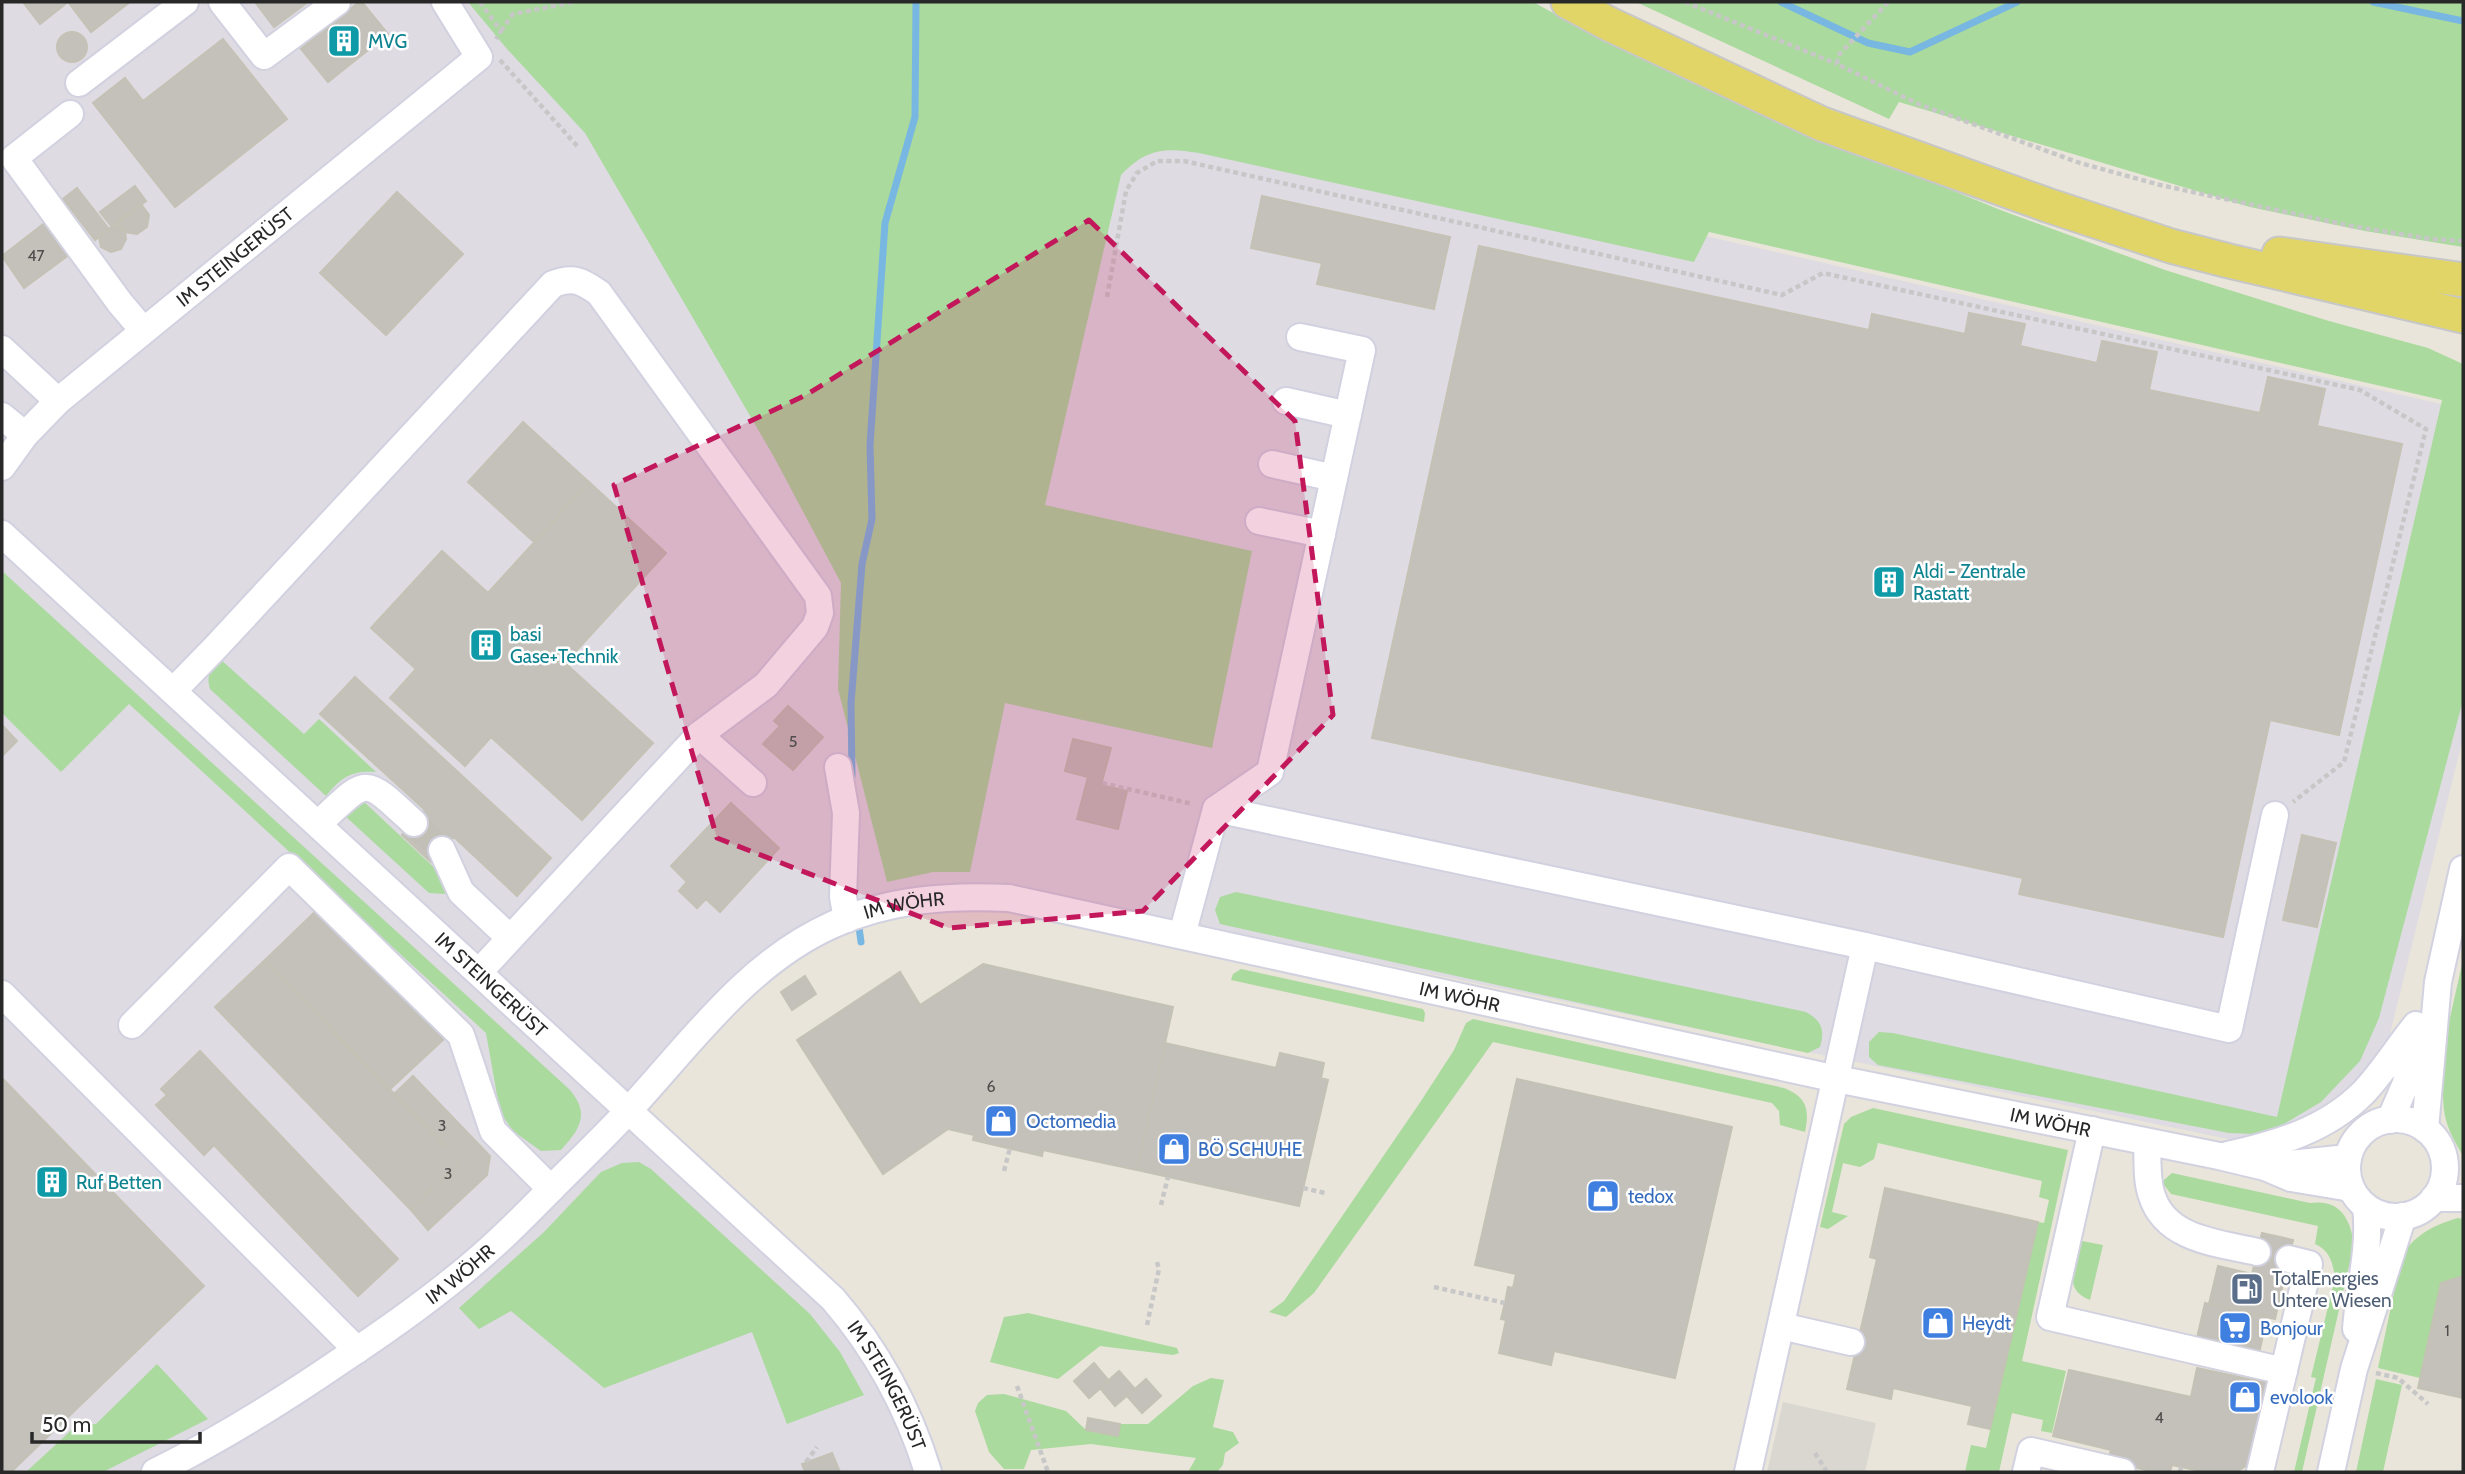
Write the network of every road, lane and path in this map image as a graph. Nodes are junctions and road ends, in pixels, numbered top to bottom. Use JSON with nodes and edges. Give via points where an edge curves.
{"nodes":[{"id":1,"x":185,"y":2,"type":"edge"},
{"id":2,"x":222,"y":2,"type":"edge"},
{"id":3,"x":337,"y":2,"type":"edge"},
{"id":4,"x":446,"y":2,"type":"edge"},
{"id":5,"x":574,"y":2,"type":"edge"},
{"id":6,"x":1568,"y":2,"type":"edge"},
{"id":7,"x":1685,"y":2,"type":"edge"},
{"id":8,"x":1888,"y":2,"type":"edge"},
{"id":9,"x":501,"y":31,"type":"dead end"},
{"id":10,"x":489,"y":58,"type":"junction"},
{"id":11,"x":1837,"y":64,"type":"junction"},
{"id":12,"x":79,"y":83,"type":"dead end"},
{"id":13,"x":70,"y":114,"type":"dead end"},
{"id":14,"x":579,"y":148,"type":"dead end"},
{"id":15,"x":8,"y":162,"type":"edge"},
{"id":16,"x":2047,"y":205,"type":"junction"},
{"id":17,"x":2463,"y":241,"type":"edge"},
{"id":18,"x":2463,"y":280,"type":"edge"},
{"id":19,"x":1107,"y":297,"type":"dead end"},
{"id":20,"x":2463,"y":316,"type":"edge"},
{"id":21,"x":143,"y":330,"type":"junction"},
{"id":22,"x":1300,"y":337,"type":"dead end"},
{"id":23,"x":2,"y":349,"type":"edge"},
{"id":24,"x":58,"y":401,"type":"junction"},
{"id":25,"x":1286,"y":401,"type":"dead end"},
{"id":26,"x":1348,"y":415,"type":"junction"},
{"id":27,"x":2,"y":416,"type":"edge"},
{"id":28,"x":24,"y":435,"type":"junction"},
{"id":29,"x":1272,"y":464,"type":"dead end"},
{"id":30,"x":2,"y":467,"type":"edge"},
{"id":31,"x":1334,"y":478,"type":"junction"},
{"id":32,"x":1259,"y":521,"type":"dead end"},
{"id":33,"x":2,"y":534,"type":"edge"},
{"id":34,"x":1322,"y":534,"type":"junction"},
{"id":35,"x":173,"y":691,"type":"junction"},
{"id":36,"x":699,"y":735,"type":"junction"},
{"id":37,"x":838,"y":767,"type":"dead end"},
{"id":38,"x":753,"y":783,"type":"dead end"},
{"id":39,"x":1102,"y":783,"type":"dead end"},
{"id":40,"x":1216,"y":809,"type":"junction"},
{"id":41,"x":2276,"y":815,"type":"joint"},
{"id":42,"x":414,"y":823,"type":"tunnel mouth"},
{"id":43,"x":318,"y":824,"type":"junction"},
{"id":44,"x":443,"y":849,"type":"tunnel mouth"},
{"id":45,"x":2463,"y":869,"type":"edge"},
{"id":46,"x":847,"y":919,"type":"junction"},
{"id":47,"x":1182,"y":935,"type":"junction"},
{"id":48,"x":510,"y":938,"type":"junction"},
{"id":49,"x":1865,"y":946,"type":"junction"},
{"id":50,"x":479,"y":972,"type":"junction"},
{"id":51,"x":2438,"y":982,"type":"junction"},
{"id":52,"x":2,"y":994,"type":"edge"},
{"id":53,"x":132,"y":1025,"type":"dead end"},
{"id":54,"x":2416,"y":1025,"type":"junction"},
{"id":55,"x":1837,"y":1079,"type":"junction"},
{"id":56,"x":628,"y":1111,"type":"junction"},
{"id":57,"x":2390,"y":1120,"type":"junction"},
{"id":58,"x":2425,"y":1129,"type":"junction"},
{"id":59,"x":2092,"y":1130,"type":"junction"},
{"id":60,"x":2147,"y":1142,"type":"junction"},
{"id":61,"x":1010,"y":1148,"type":"dead end"},
{"id":62,"x":2219,"y":1156,"type":"junction"},
{"id":63,"x":2348,"y":1158,"type":"junction"},
{"id":64,"x":2454,"y":1166,"type":"edge"},
{"id":65,"x":2265,"y":1167,"type":"junction"},
{"id":66,"x":1004,"y":1171,"type":"dead end"},
{"id":67,"x":1168,"y":1177,"type":"dead end"},
{"id":68,"x":1303,"y":1188,"type":"dead end"},
{"id":69,"x":551,"y":1189,"type":"junction"},
{"id":70,"x":1325,"y":1193,"type":"dead end"},
{"id":71,"x":2358,"y":1197,"type":"junction"},
{"id":72,"x":2434,"y":1198,"type":"junction"},
{"id":73,"x":2463,"y":1198,"type":"edge"},
{"id":74,"x":1161,"y":1205,"type":"dead end"},
{"id":75,"x":2403,"y":1216,"type":"junction"},
{"id":76,"x":2258,"y":1252,"type":"dead end"},
{"id":77,"x":1156,"y":1259,"type":"dead end"},
{"id":78,"x":2299,"y":1261,"type":"dead end"},
{"id":79,"x":1433,"y":1287,"type":"dead end"},
{"id":80,"x":1505,"y":1303,"type":"dead end"},
{"id":81,"x":1147,"y":1325,"type":"dead end"},
{"id":82,"x":1781,"y":1326,"type":"junction"},
{"id":83,"x":1851,"y":1342,"type":"dead end"},
{"id":84,"x":357,"y":1350,"type":"junction"},
{"id":85,"x":2354,"y":1369,"type":"junction"},
{"id":86,"x":2284,"y":1371,"type":"junction"},
{"id":87,"x":1017,"y":1386,"type":"dead end"},
{"id":88,"x":2428,"y":1404,"type":"dead end"},
{"id":89,"x":817,"y":1447,"type":"dead end"},
{"id":90,"x":1815,"y":1453,"type":"dead end"},
{"id":91,"x":806,"y":1462,"type":"dead end"},
{"id":92,"x":155,"y":1472,"type":"edge"},
{"id":93,"x":928,"y":1472,"type":"edge"},
{"id":94,"x":1048,"y":1472,"type":"edge"},
{"id":95,"x":1748,"y":1472,"type":"edge"},
{"id":96,"x":1827,"y":1472,"type":"edge"},
{"id":97,"x":2026,"y":1472,"type":"edge"},
{"id":98,"x":2122,"y":1472,"type":"edge"},
{"id":99,"x":2260,"y":1472,"type":"edge"},
{"id":100,"x":2331,"y":1472,"type":"edge"}],
"edges":[{"from":1,"to":12,"type":"street"},
{"from":2,"to":3,"type":"street","via":[[264,57]]},
{"from":4,"to":10,"type":"street"},
{"from":5,"to":9,"type":"path","via":[[513,14]]},
{"from":6,"to":16,"type":"main road","via":[[1822,124]]},
{"from":7,"to":11,"type":"path"},
{"from":8,"to":11,"type":"path","via":[[1838,56]]},
{"from":10,"to":14,"type":"path"},
{"from":10,"to":21,"type":"street","name":"IM STEINGERÜST"},
{"from":11,"to":17,"type":"path","via":[[1918,104],[2080,163],[2351,226]]},
{"from":13,"to":15,"type":"street"},
{"from":15,"to":21,"type":"street"},
{"from":16,"to":18,"type":"main road","via":[[2276,253]]},
{"from":16,"to":20,"type":"main road","via":[[2206,255]]},
{"from":19,"to":41,"type":"path","via":[[1126,191],[1137,173],[1157,161],[1184,161],[1782,295],[1823,273],[2360,390],[2426,429],[2344,762]]},
{"from":21,"to":24,"type":"street","name":"IM STEINGERÜST"},
{"from":22,"to":26,"type":"street","via":[[1362,350]]},
{"from":23,"to":24,"type":"street"},
{"from":24,"to":28,"type":"street","name":"IM STEINGERÜST"},
{"from":25,"to":26,"type":"street"},
{"from":26,"to":31,"type":"street"},
{"from":27,"to":28,"type":"street"},
{"from":28,"to":30,"type":"street","name":"IM STEINGERÜST"},
{"from":29,"to":31,"type":"street"},
{"from":31,"to":34,"type":"street"},
{"from":32,"to":34,"type":"street"},
{"from":33,"to":35,"type":"street","name":"IM STEINGERÜST"},
{"from":34,"to":40,"type":"street","via":[[1270,772]]},
{"from":35,"to":36,"type":"street","via":[[553,284],[566,279],[599,293],[818,596],[820,612],[815,627],[766,685]]},
{"from":35,"to":43,"type":"street","name":"IM STEINGERÜST"},
{"from":36,"to":38,"type":"street"},
{"from":36,"to":48,"type":"street"},
{"from":37,"to":46,"type":"street","via":[[846,813],[843,897]]},
{"from":39,"to":40,"type":"path"},
{"from":40,"to":47,"type":"street"},
{"from":40,"to":49,"type":"street"},
{"from":41,"to":49,"type":"street","via":[[2229,1029]]},
{"from":42,"to":43,"type":"street","via":[[368,786],[356,789]]},
{"from":43,"to":50,"type":"street","name":"IM STEINGERÜST"},
{"from":44,"to":48,"type":"street","via":[[461,892]]},
{"from":45,"to":51,"type":"street"},
{"from":46,"to":47,"type":"street","name":"IM WÖHR","via":[[916,901],[968,896],[1009,898]]},
{"from":46,"to":56,"type":"street","name":"IM WÖHR","via":[[796,945],[759,972],[724,1004]]},
{"from":47,"to":55,"type":"street","name":"IM WÖHR"},
{"from":48,"to":50,"type":"street"},
{"from":49,"to":55,"type":"street"},
{"from":50,"to":56,"type":"street","name":"IM STEINGERÜST"},
{"from":51,"to":54,"type":"street"},
{"from":51,"to":58,"type":"street"},
{"from":52,"to":84,"type":"street"},
{"from":53,"to":69,"type":"street","via":[[289,867],[461,1035],[493,1131]]},
{"from":54,"to":57,"type":"street","via":[[2406,1083]]},
{"from":54,"to":62,"type":"street","via":[[2363,1093],[2336,1114],[2288,1140]]},
{"from":55,"to":59,"type":"street","name":"IM WÖHR"},
{"from":55,"to":82,"type":"street"},
{"from":56,"to":69,"type":"street","name":"IM WÖHR"},
{"from":56,"to":93,"type":"street","name":"IM STEINGERÜST","via":[[857,1326],[906,1413]]},
{"from":57,"to":58,"type":"street"},
{"from":57,"to":63,"type":"street","via":[[2359,1137]]},
{"from":58,"to":64,"type":"street"},
{"from":59,"to":60,"type":"street","name":"IM WÖHR"},
{"from":59,"to":86,"type":"street","via":[[2050,1317]]},
{"from":60,"to":62,"type":"street","name":"IM WÖHR"},
{"from":60,"to":76,"type":"street","via":[[2151,1195],[2161,1215],[2196,1238]]},
{"from":61,"to":66,"type":"path"},
{"from":62,"to":65,"type":"street","name":"IM WÖHR"},
{"from":63,"to":65,"type":"street","name":"IM WÖHR"},
{"from":63,"to":71,"type":"street"},
{"from":64,"to":72,"type":"street"},
{"from":65,"to":71,"type":"street","name":"IM WÖHR"},
{"from":67,"to":74,"type":"path"},
{"from":68,"to":70,"type":"path"},
{"from":69,"to":84,"type":"street","name":"IM WÖHR","via":[[495,1245]]},
{"from":71,"to":75,"type":"street","via":[[2383,1215]]},
{"from":71,"to":85,"type":"street","via":[[2368,1226]]},
{"from":72,"to":73,"type":"street"},
{"from":72,"to":75,"type":"street"},
{"from":75,"to":85,"type":"street"},
{"from":77,"to":81,"type":"path","via":[[1159,1269]]},
{"from":78,"to":86,"type":"street"},
{"from":79,"to":80,"type":"path"},
{"from":82,"to":83,"type":"street"},
{"from":82,"to":95,"type":"street"},
{"from":84,"to":92,"type":"street","name":"IM WÖHR","via":[[238,1414],[192,1454]]},
{"from":85,"to":88,"type":"path","via":[[2398,1378]]},
{"from":85,"to":100,"type":"street"},
{"from":86,"to":99,"type":"street"},
{"from":87,"to":94,"type":"path"},
{"from":89,"to":91,"type":"path"},
{"from":90,"to":96,"type":"path"},
{"from":97,"to":98,"type":"street","via":[[2031,1451]]}]}
